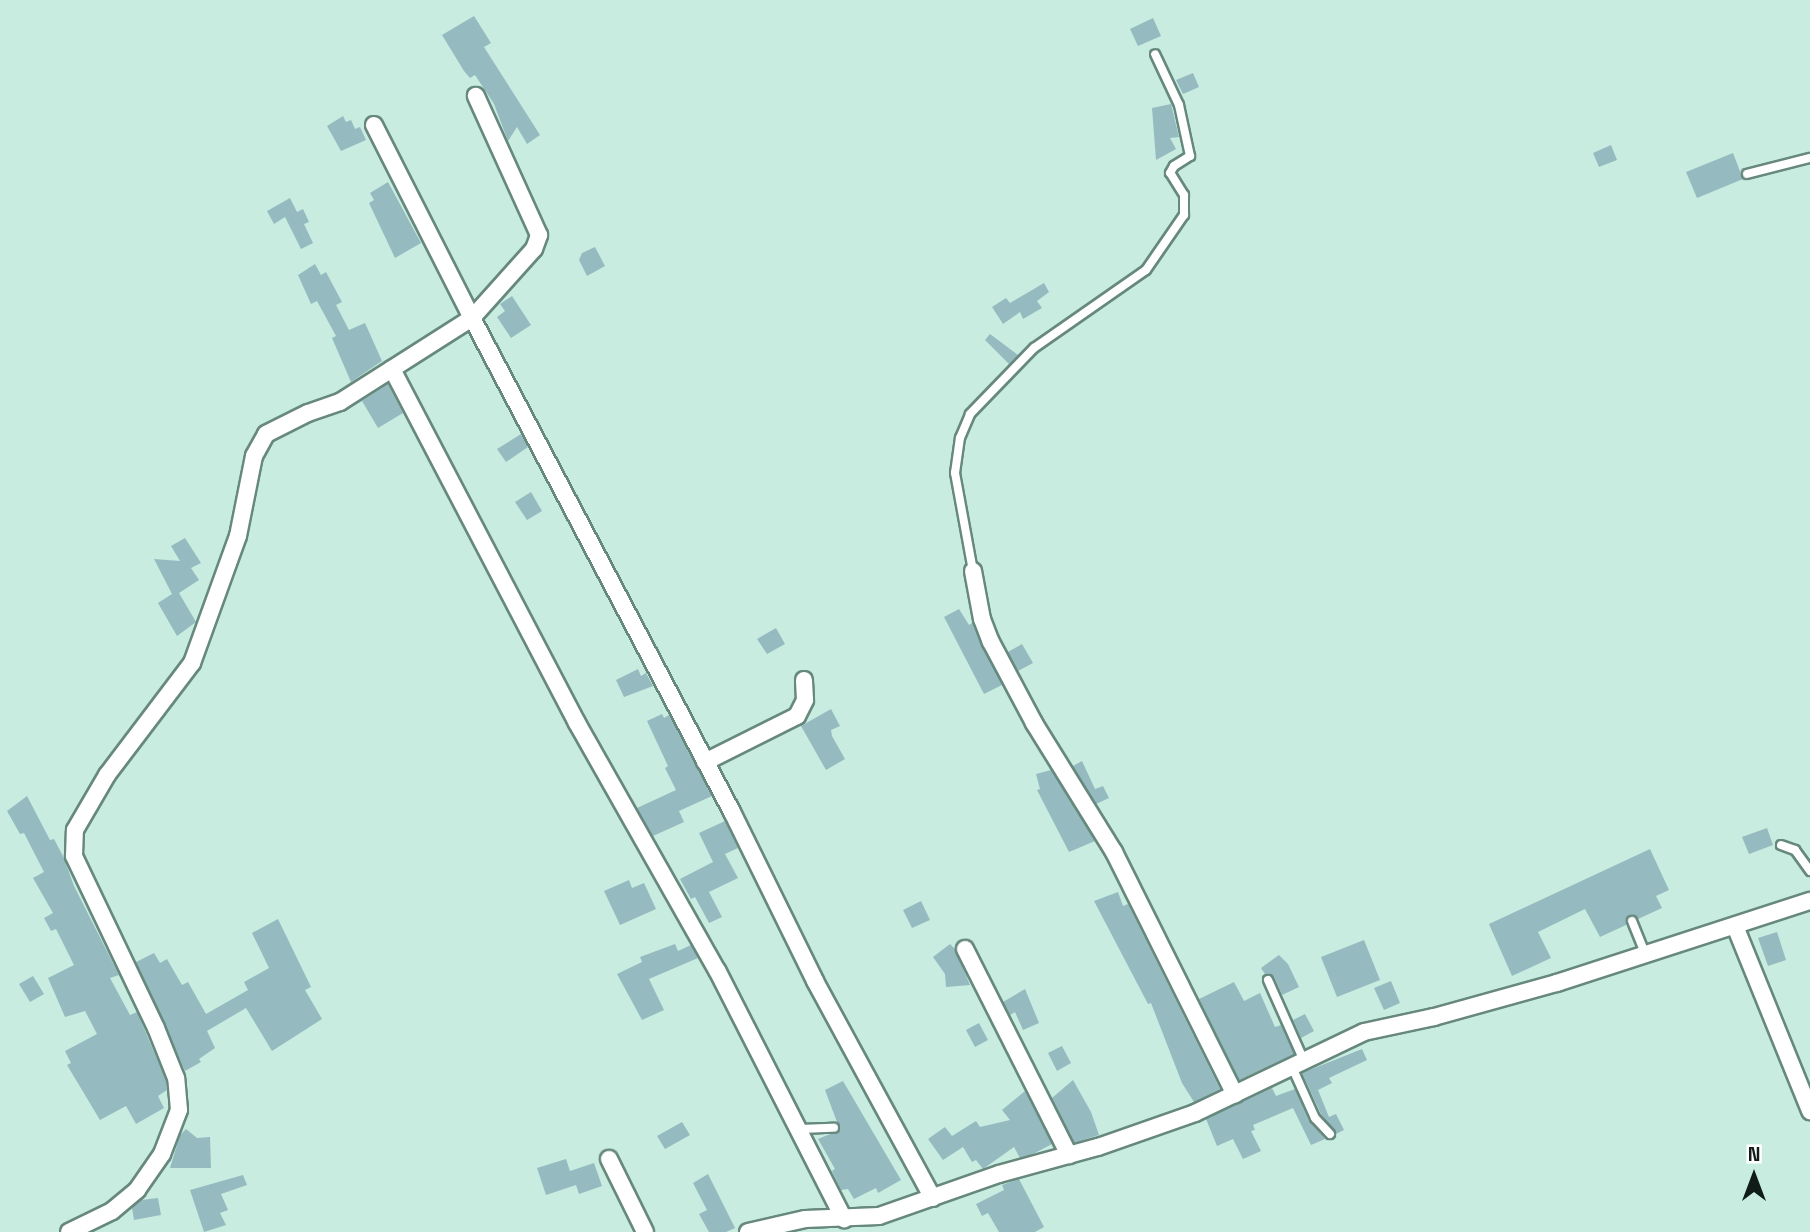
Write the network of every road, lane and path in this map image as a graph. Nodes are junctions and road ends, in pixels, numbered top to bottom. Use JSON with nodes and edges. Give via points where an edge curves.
{"nodes":[{"id":1,"x":1155,"y":54,"type":"dead end"},
{"id":2,"x":476,"y":96,"type":"dead end"},
{"id":3,"x":374,"y":125,"type":"dead end"},
{"id":4,"x":1810,"y":158,"type":"edge"},
{"id":5,"x":1747,"y":174,"type":"dead end"},
{"id":6,"x":472,"y":318,"type":"junction"},
{"id":7,"x":392,"y":369,"type":"junction"},
{"id":8,"x":973,"y":571,"type":"joint"},
{"id":9,"x":804,"y":680,"type":"dead end"},
{"id":10,"x":705,"y":762,"type":"junction"},
{"id":11,"x":1781,"y":845,"type":"dead end"},
{"id":12,"x":1810,"y":870,"type":"edge"},
{"id":13,"x":1810,"y":901,"type":"edge"},
{"id":14,"x":1632,"y":921,"type":"dead end"},
{"id":15,"x":1735,"y":926,"type":"junction"},
{"id":16,"x":965,"y":949,"type":"dead end"},
{"id":17,"x":1646,"y":955,"type":"junction"},
{"id":18,"x":1268,"y":980,"type":"dead end"},
{"id":19,"x":1298,"y":1064,"type":"junction"},
{"id":20,"x":1235,"y":1095,"type":"junction"},
{"id":21,"x":1810,"y":1111,"type":"edge"},
{"id":22,"x":834,"y":1128,"type":"dead end"},
{"id":23,"x":798,"y":1129,"type":"junction"},
{"id":24,"x":1330,"y":1134,"type":"dead end"},
{"id":25,"x":1069,"y":1155,"type":"junction"},
{"id":26,"x":608,"y":1159,"type":"dead end"},
{"id":27,"x":933,"y":1198,"type":"junction"},
{"id":28,"x":844,"y":1219,"type":"junction"},
{"id":29,"x":69,"y":1232,"type":"edge"},
{"id":30,"x":645,"y":1232,"type":"edge"},
{"id":31,"x":748,"y":1232,"type":"edge"}],
"edges":[{"from":1,"to":8,"type":"lane","via":[[1179,105],[1189,156],[1170,173],[1184,195],[1184,215],[1146,270],[1034,348],[970,414],[960,438],[955,473]]},
{"from":2,"to":6,"type":"street","via":[[540,235],[534,249]]},
{"from":3,"to":6,"type":"street"},
{"from":4,"to":5,"type":"lane"},
{"from":6,"to":7,"type":"street"},
{"from":6,"to":10,"type":"street"},
{"from":7,"to":23,"type":"street","via":[[577,723],[717,970]]},
{"from":7,"to":29,"type":"street","via":[[340,402],[279,425],[257,446],[238,536],[192,663],[107,775],[75,830],[74,856],[156,1028],[176,1078],[179,1110],[162,1154],[137,1190],[112,1211]]},
{"from":8,"to":20,"type":"street","via":[[991,642],[1034,723],[1114,852]]},
{"from":9,"to":10,"type":"street","via":[[805,701],[797,716]]},
{"from":10,"to":27,"type":"street","via":[[815,982]]},
{"from":11,"to":12,"type":"lane","via":[[1796,850]]},
{"from":13,"to":15,"type":"street"},
{"from":14,"to":17,"type":"lane"},
{"from":15,"to":17,"type":"street"},
{"from":15,"to":21,"type":"street"},
{"from":16,"to":25,"type":"street"},
{"from":17,"to":19,"type":"street","via":[[1446,1014],[1364,1032]]},
{"from":18,"to":19,"type":"lane"},
{"from":19,"to":20,"type":"street"},
{"from":19,"to":24,"type":"lane","via":[[1315,1118]]},
{"from":20,"to":25,"type":"street"},
{"from":22,"to":23,"type":"lane"},
{"from":23,"to":28,"type":"street"},
{"from":25,"to":27,"type":"street"},
{"from":26,"to":30,"type":"street"},
{"from":27,"to":28,"type":"street","via":[[879,1216]]},
{"from":28,"to":31,"type":"street","via":[[805,1219]]}]}
